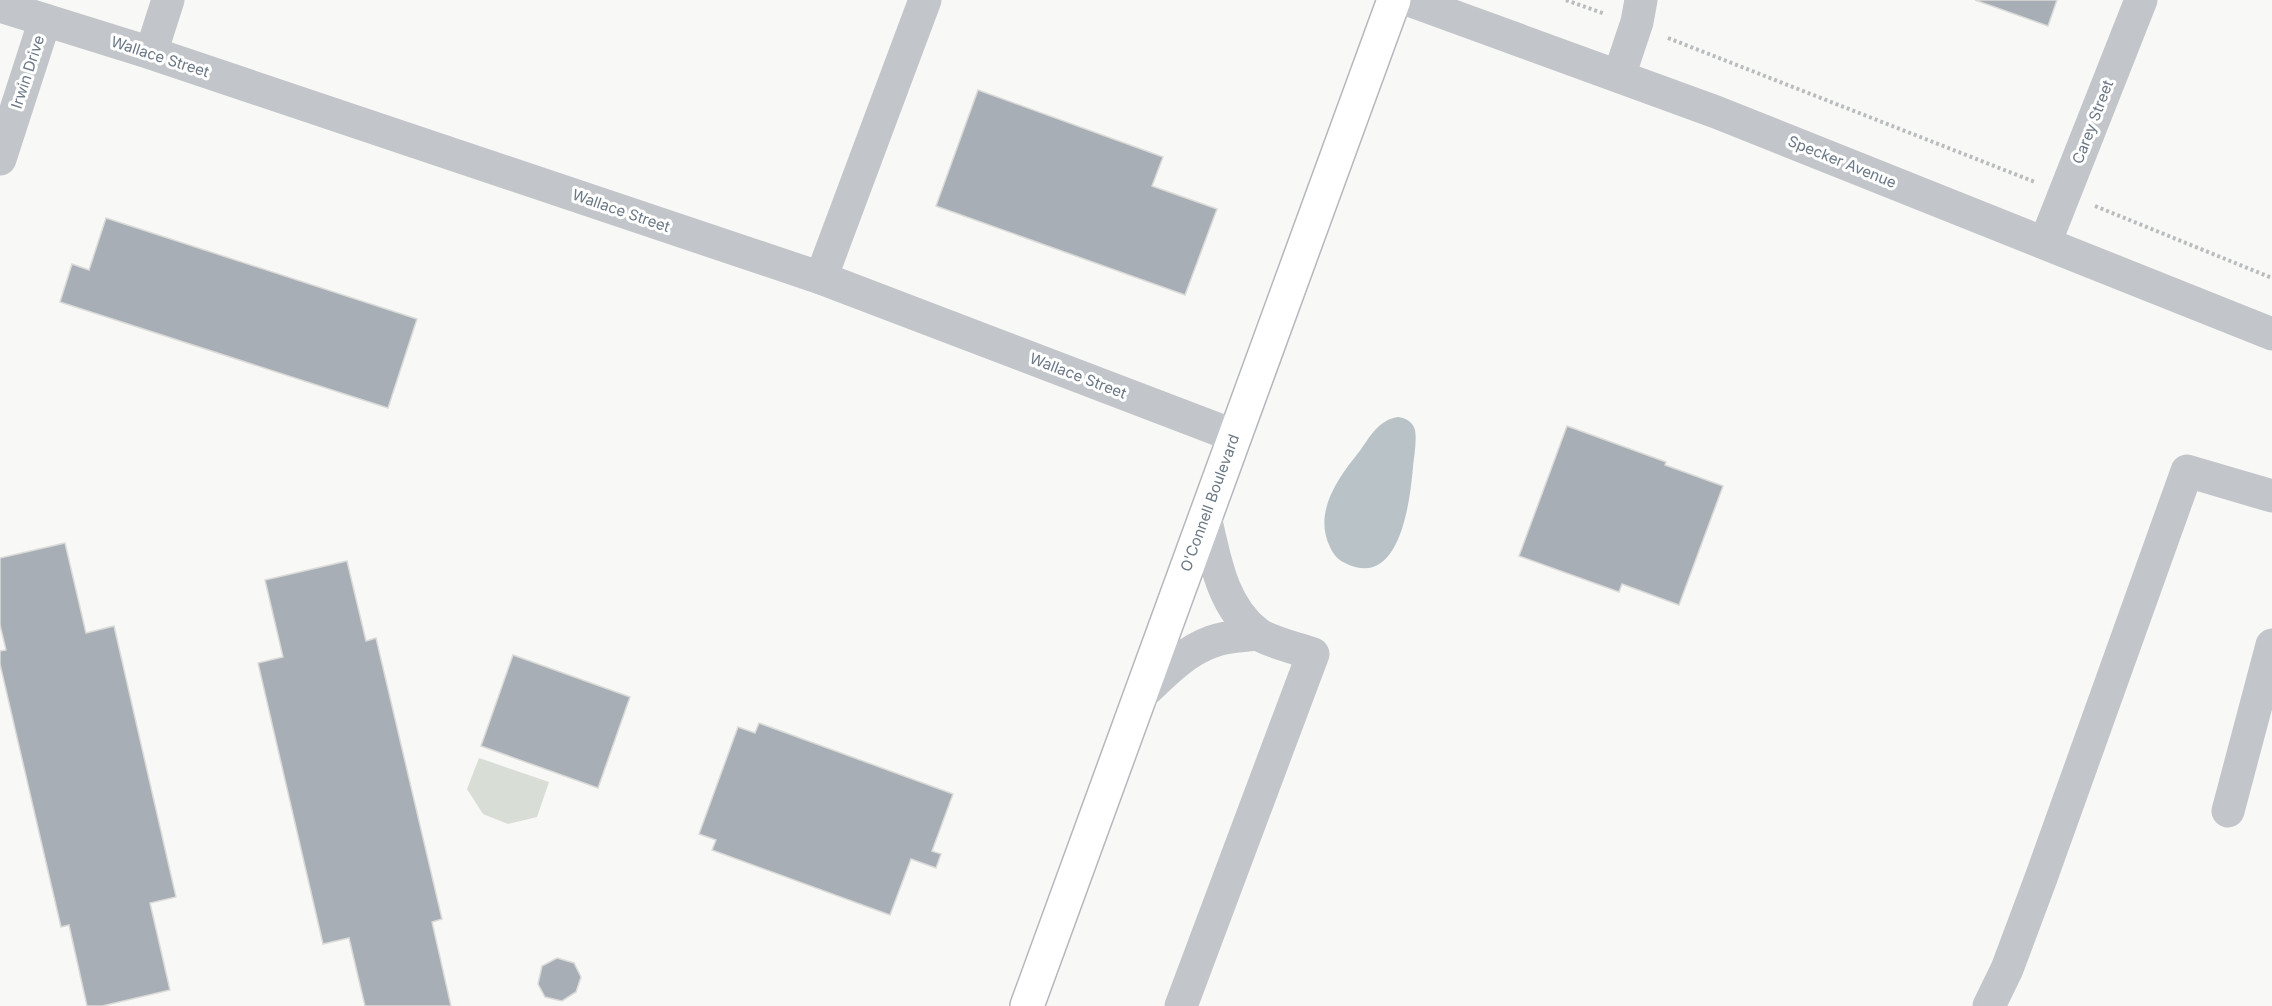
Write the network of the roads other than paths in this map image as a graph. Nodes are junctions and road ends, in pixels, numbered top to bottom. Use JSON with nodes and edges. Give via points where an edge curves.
{"nodes":[{"id":1,"x":168,"y":0,"type":"edge"},
{"id":2,"x":925,"y":0,"type":"edge"},
{"id":3,"x":1394,"y":0,"type":"edge"},
{"id":4,"x":1409,"y":0,"type":"edge"},
{"id":5,"x":2141,"y":0,"type":"edge"},
{"id":6,"x":0,"y":6,"type":"edge"},
{"id":7,"x":1638,"y":13,"type":"edge"},
{"id":8,"x":45,"y":20,"type":"junction"},
{"id":9,"x":151,"y":53,"type":"junction"},
{"id":10,"x":1618,"y":76,"type":"junction"},
{"id":11,"x":0,"y":159,"type":"edge"},
{"id":12,"x":2044,"y":243,"type":"junction"},
{"id":13,"x":821,"y":278,"type":"junction"},
{"id":14,"x":2272,"y":334,"type":"edge"},
{"id":15,"x":1235,"y":436,"type":"junction"},
{"id":16,"x":2272,"y":495,"type":"edge"},
{"id":17,"x":1205,"y":517,"type":"junction"},
{"id":18,"x":1258,"y":634,"type":"junction"},
{"id":19,"x":2272,"y":645,"type":"edge"},
{"id":20,"x":1140,"y":696,"type":"junction"},
{"id":21,"x":2228,"y":811,"type":"dead end"},
{"id":22,"x":1027,"y":1006,"type":"edge"},
{"id":23,"x":1181,"y":1006,"type":"edge"},
{"id":24,"x":1989,"y":1006,"type":"edge"}],
"edges":[{"from":1,"to":9,"type":"street"},
{"from":2,"to":13,"type":"street"},
{"from":3,"to":15,"type":"main road","name":"O'Connell Boulevard"},
{"from":4,"to":10,"type":"street","name":"Specker Avenue"},
{"from":5,"to":12,"type":"street","name":"Carey Street"},
{"from":6,"to":8,"type":"street","name":"Wallace Street"},
{"from":7,"to":10,"type":"street"},
{"from":8,"to":9,"type":"street","name":"Wallace Street"},
{"from":8,"to":11,"type":"street","name":"Irwin Drive"},
{"from":9,"to":13,"type":"street","name":"Wallace Street"},
{"from":10,"to":12,"type":"street","name":"Specker Avenue"},
{"from":12,"to":14,"type":"street","name":"Specker Avenue"},
{"from":13,"to":15,"type":"street","name":"Wallace Street"},
{"from":15,"to":17,"type":"main road","name":"O'Connell Boulevard"},
{"from":16,"to":24,"type":"street","via":[[2187,471],[2041,878]]},
{"from":17,"to":18,"type":"street","via":[[1230,601]]},
{"from":17,"to":20,"type":"main road","name":"O'Connell Boulevard"},
{"from":18,"to":20,"type":"street","via":[[1212,641],[1192,651]]},
{"from":18,"to":23,"type":"street","via":[[1313,654]]},
{"from":19,"to":21,"type":"street"},
{"from":20,"to":22,"type":"main road","name":"O'Connell Boulevard"}]}
